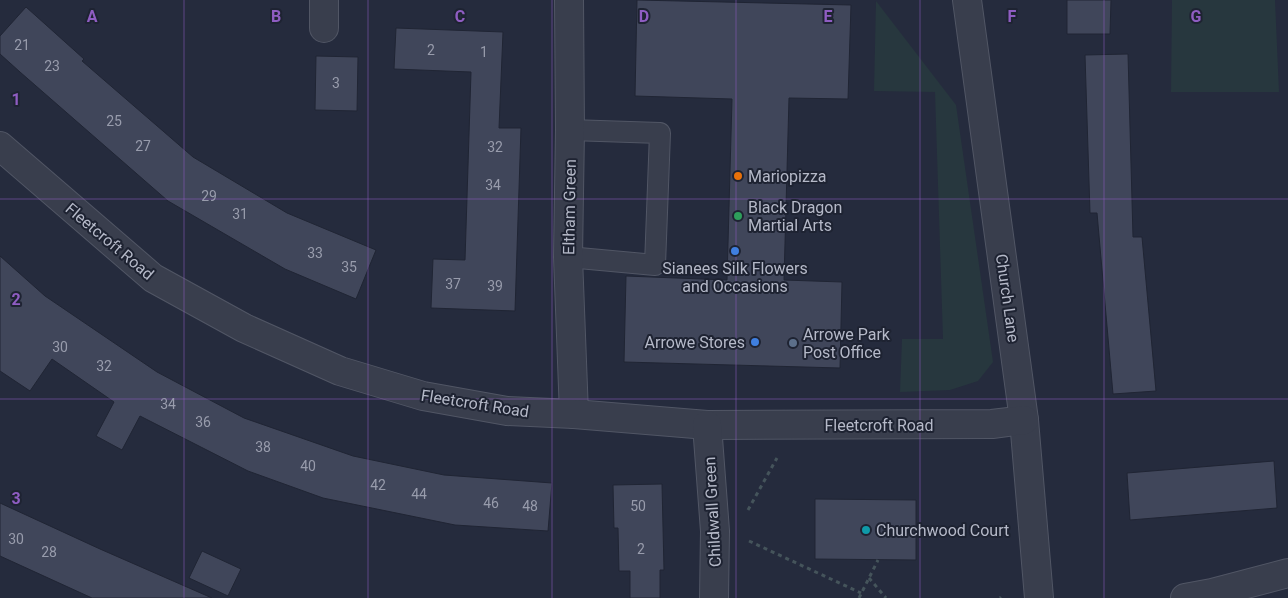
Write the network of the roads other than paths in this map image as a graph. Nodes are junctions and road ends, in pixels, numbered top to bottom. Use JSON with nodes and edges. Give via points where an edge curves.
{"nodes":[{"id":1,"x":324,"y":0,"type":"edge"},
{"id":2,"x":568,"y":0,"type":"edge"},
{"id":3,"x":967,"y":0,"type":"edge"},
{"id":4,"x":324,"y":28,"type":"dead end"},
{"id":5,"x":570,"y":130,"type":"junction"},
{"id":6,"x":0,"y":146,"type":"edge"},
{"id":7,"x":568,"y":257,"type":"junction"},
{"id":8,"x":574,"y":414,"type":"junction"},
{"id":9,"x":1024,"y":420,"type":"junction"},
{"id":10,"x":707,"y":425,"type":"junction"},
{"id":11,"x":1288,"y":573,"type":"edge"},
{"id":12,"x":714,"y":598,"type":"edge"},
{"id":13,"x":1039,"y":598,"type":"edge"},
{"id":14,"x":1185,"y":598,"type":"edge"}],
"edges":[{"from":1,"to":4,"type":"street"},
{"from":2,"to":5,"type":"street","name":"Eltham Green"},
{"from":3,"to":9,"type":"street","name":"Church Lane"},
{"from":5,"to":7,"type":"street","name":"Eltham Green"},
{"from":5,"to":7,"type":"lane","via":[[660,133],[655,265]]},
{"from":6,"to":8,"type":"street","name":"Fleetcroft Road","via":[[153,278],[244,328],[340,371],[423,396],[508,411]]},
{"from":7,"to":8,"type":"street","name":"Eltham Green"},
{"from":8,"to":10,"type":"street","name":"Fleetcroft Road"},
{"from":9,"to":10,"type":"street","name":"Fleetcroft Road","via":[[992,424]]},
{"from":9,"to":13,"type":"street","name":"Church Lane"},
{"from":10,"to":12,"type":"street","name":"Childwall Green","via":[[725,533]]},
{"from":11,"to":14,"type":"street"}]}
